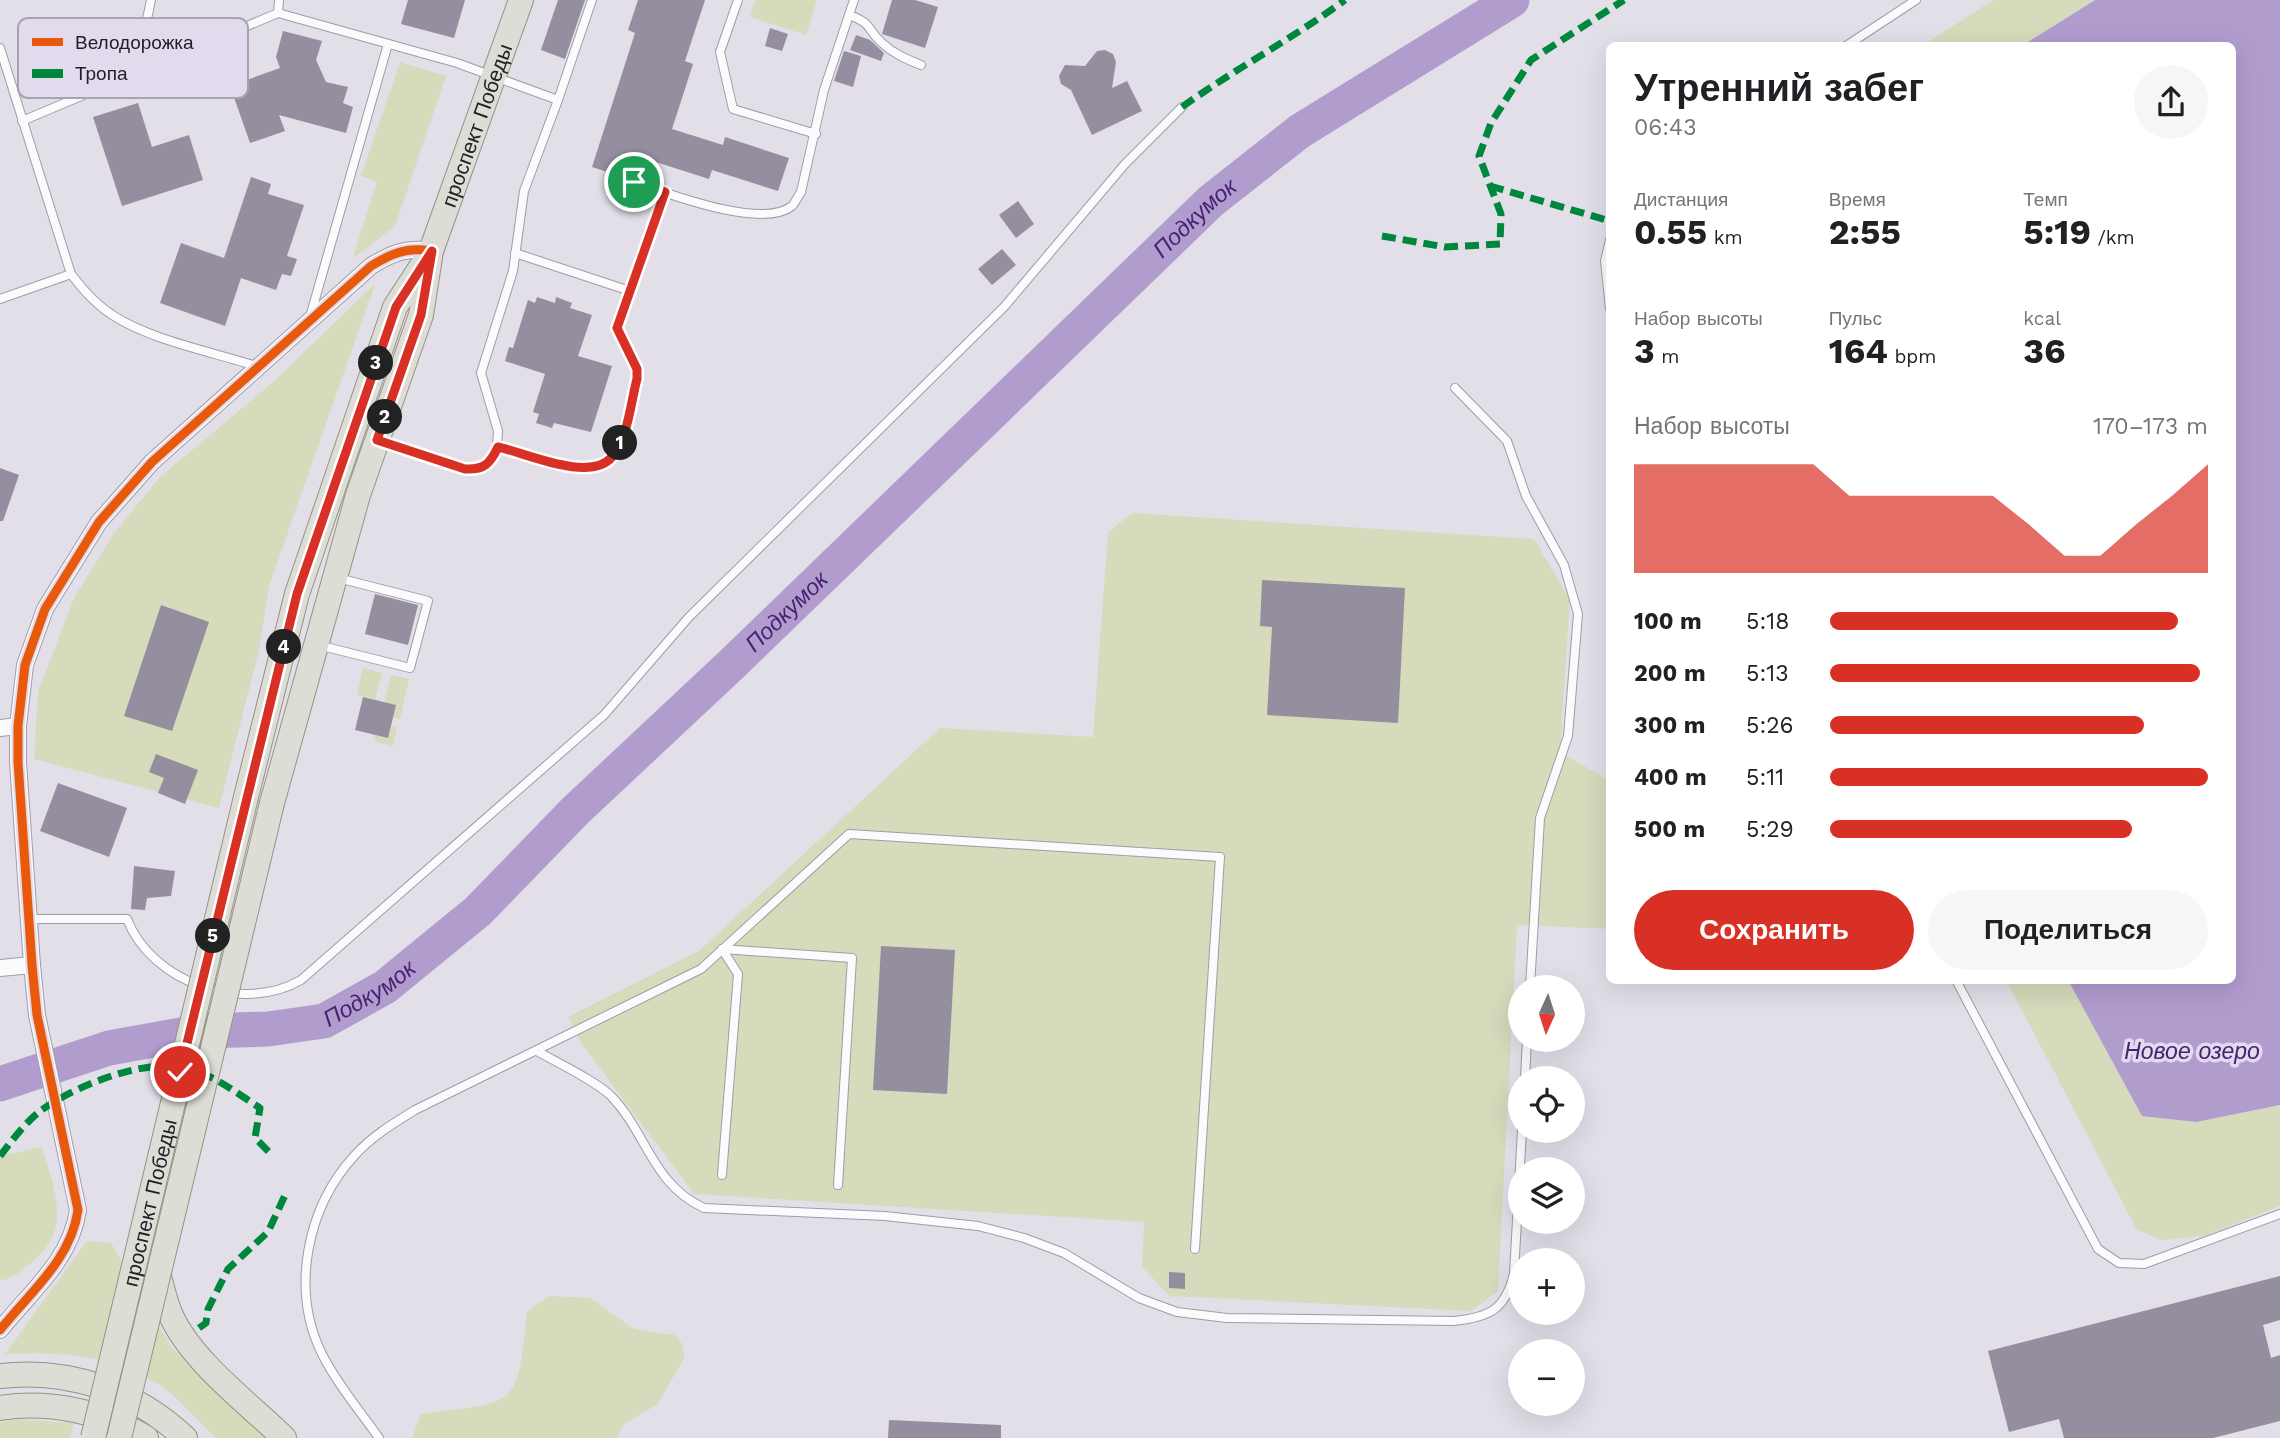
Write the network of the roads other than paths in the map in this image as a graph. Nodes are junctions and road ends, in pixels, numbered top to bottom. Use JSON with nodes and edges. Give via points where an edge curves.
{"nodes":[{"id":1,"x":151,"y":0,"type":"edge"},
{"id":2,"x":279,"y":0,"type":"edge"},
{"id":3,"x":521,"y":0,"type":"edge"},
{"id":4,"x":592,"y":0,"type":"edge"},
{"id":5,"x":738,"y":0,"type":"edge"},
{"id":6,"x":853,"y":0,"type":"edge"},
{"id":7,"x":1916,"y":0,"type":"edge"},
{"id":8,"x":278,"y":13,"type":"junction"},
{"id":9,"x":849,"y":15,"type":"junction"},
{"id":10,"x":147,"y":18,"type":"edge"},
{"id":11,"x":248,"y":26,"type":"edge"},
{"id":12,"x":1852,"y":42,"type":"edge"},
{"id":13,"x":388,"y":44,"type":"junction"},
{"id":14,"x":0,"y":48,"type":"edge"},
{"id":15,"x":921,"y":65,"type":"dead end"},
{"id":16,"x":494,"y":76,"type":"junction"},
{"id":17,"x":77,"y":98,"type":"edge"},
{"id":18,"x":558,"y":100,"type":"junction"},
{"id":19,"x":1182,"y":107,"type":"dead end"},
{"id":20,"x":22,"y":121,"type":"junction"},
{"id":21,"x":816,"y":134,"type":"junction"},
{"id":22,"x":634,"y":182,"type":"dead end"},
{"id":23,"x":665,"y":192,"type":"junction"},
{"id":24,"x":432,"y":251,"type":"junction"},
{"id":25,"x":514,"y":253,"type":"junction"},
{"id":26,"x":71,"y":274,"type":"junction"},
{"id":27,"x":630,"y":291,"type":"junction"},
{"id":28,"x":0,"y":299,"type":"edge"},
{"id":29,"x":309,"y":322,"type":"junction"},
{"id":30,"x":259,"y":367,"type":"junction"},
{"id":31,"x":1455,"y":388,"type":"dead end"},
{"id":32,"x":377,"y":440,"type":"junction"},
{"id":33,"x":498,"y":447,"type":"junction"},
{"id":34,"x":334,"y":577,"type":"junction"},
{"id":35,"x":316,"y":644,"type":"junction"},
{"id":36,"x":18,"y":726,"type":"junction"},
{"id":37,"x":0,"y":728,"type":"edge"},
{"id":38,"x":27,"y":919,"type":"junction"},
{"id":39,"x":722,"y":949,"type":"junction"},
{"id":40,"x":32,"y":965,"type":"junction"},
{"id":41,"x":0,"y":968,"type":"edge"},
{"id":42,"x":1531,"y":975,"type":"edge"},
{"id":43,"x":1958,"y":984,"type":"edge"},
{"id":44,"x":537,"y":1051,"type":"junction"},
{"id":45,"x":1521,"y":1143,"type":"edge"},
{"id":46,"x":722,"y":1175,"type":"dead end"},
{"id":47,"x":838,"y":1185,"type":"dead end"},
{"id":48,"x":2280,"y":1214,"type":"edge"},
{"id":49,"x":1195,"y":1249,"type":"dead end"},
{"id":50,"x":159,"y":1276,"type":"junction"},
{"id":51,"x":0,"y":1330,"type":"edge"},
{"id":52,"x":0,"y":1376,"type":"edge"},
{"id":53,"x":0,"y":1408,"type":"edge"},
{"id":54,"x":93,"y":1438,"type":"edge"},
{"id":55,"x":119,"y":1438,"type":"edge"},
{"id":56,"x":146,"y":1438,"type":"edge"},
{"id":57,"x":185,"y":1438,"type":"edge"},
{"id":58,"x":284,"y":1438,"type":"edge"},
{"id":59,"x":379,"y":1438,"type":"edge"}],
"edges":[{"from":1,"to":10,"type":"lane"},
{"from":2,"to":8,"type":"lane"},
{"from":3,"to":16,"type":"main road","name":"проспект Победы"},
{"from":4,"to":18,"type":"lane"},
{"from":5,"to":21,"type":"lane","via":[[720,52],[733,109]]},
{"from":6,"to":9,"type":"lane"},
{"from":7,"to":12,"type":"lane"},
{"from":8,"to":11,"type":"lane"},
{"from":8,"to":13,"type":"lane"},
{"from":9,"to":15,"type":"lane","via":[[867,22],[899,57]]},
{"from":9,"to":21,"type":"lane","via":[[824,90]]},
{"from":13,"to":16,"type":"lane"},
{"from":13,"to":29,"type":"lane"},
{"from":14,"to":20,"type":"lane"},
{"from":16,"to":18,"type":"lane"},
{"from":16,"to":24,"type":"main road","name":"проспект Победы"},
{"from":17,"to":20,"type":"lane"},
{"from":18,"to":25,"type":"lane","via":[[524,191]]},
{"from":19,"to":38,"type":"lane","via":[[1125,164],[1004,307],[689,617],[604,715],[302,980],[282,991],[259,993],[208,988],[157,962],[136,941],[127,919]]},
{"from":20,"to":26,"type":"lane"},
{"from":21,"to":23,"type":"lane","via":[[801,192],[792,205],[777,212],[739,212]]},
{"from":22,"to":23,"type":"lane"},
{"from":23,"to":27,"type":"lane"},
{"from":24,"to":29,"type":"street","via":[[411,248],[390,254]]},
{"from":24,"to":32,"type":"main road","name":"проспект Победы","via":[[421,315]]},
{"from":24,"to":54,"type":"main road","name":"проспект Победы","bridge":true,"via":[[396,307],[297,594]]},
{"from":25,"to":27,"type":"lane"},
{"from":25,"to":33,"type":"lane","via":[[513,271],[481,373],[498,431]]},
{"from":26,"to":28,"type":"lane"},
{"from":26,"to":30,"type":"lane","via":[[88,296],[114,316]]},
{"from":27,"to":33,"type":"lane","via":[[617,328],[637,369],[637,379],[612,457],[599,466],[580,469]]},
{"from":29,"to":30,"type":"street"},
{"from":30,"to":36,"type":"street","via":[[152,462],[99,522],[45,609],[25,665]]},
{"from":31,"to":42,"type":"lane","via":[[1507,441],[1526,496],[1564,565],[1578,614],[1568,736],[1540,818]]},
{"from":32,"to":33,"type":"lane","via":[[480,470]]},
{"from":32,"to":34,"type":"main road","name":"проспект Победы"},
{"from":34,"to":35,"type":"main road","name":"проспект Победы"},
{"from":34,"to":35,"type":"lane","via":[[428,601],[410,668]]},
{"from":35,"to":50,"type":"main road","name":"проспект Победы","bridge":true,"via":[[272,803]]},
{"from":36,"to":37,"type":"street"},
{"from":36,"to":38,"type":"street"},
{"from":38,"to":40,"type":"street"},
{"from":39,"to":44,"type":"lane","via":[[701,969]]},
{"from":39,"to":46,"type":"lane","via":[[738,974]]},
{"from":39,"to":47,"type":"lane","via":[[852,958]]},
{"from":39,"to":49,"type":"lane","via":[[849,834],[1220,857]]},
{"from":40,"to":41,"type":"street"},
{"from":40,"to":51,"type":"street","via":[[37,1015],[78,1210],[75,1231],[64,1254]]},
{"from":43,"to":48,"type":"lane","via":[[2098,1250],[2119,1263],[2144,1265]]},
{"from":44,"to":45,"type":"lane","via":[[611,1096],[669,1184],[704,1208],[885,1216],[978,1226],[1064,1253],[1151,1303],[1177,1312],[1227,1318],[1454,1321],[1494,1311],[1509,1295],[1514,1274]]},
{"from":44,"to":59,"type":"lane","via":[[383,1130],[355,1155],[321,1209],[303,1281],[310,1320],[322,1354]]},
{"from":50,"to":55,"type":"main road","name":"проспект Победы","bridge":true},
{"from":50,"to":58,"type":"main road","via":[[170,1314],[209,1366]]},
{"from":52,"to":57,"type":"main road","via":[[36,1374],[121,1393],[150,1408]]},
{"from":53,"to":56,"type":"main road","via":[[92,1413]]}]}
